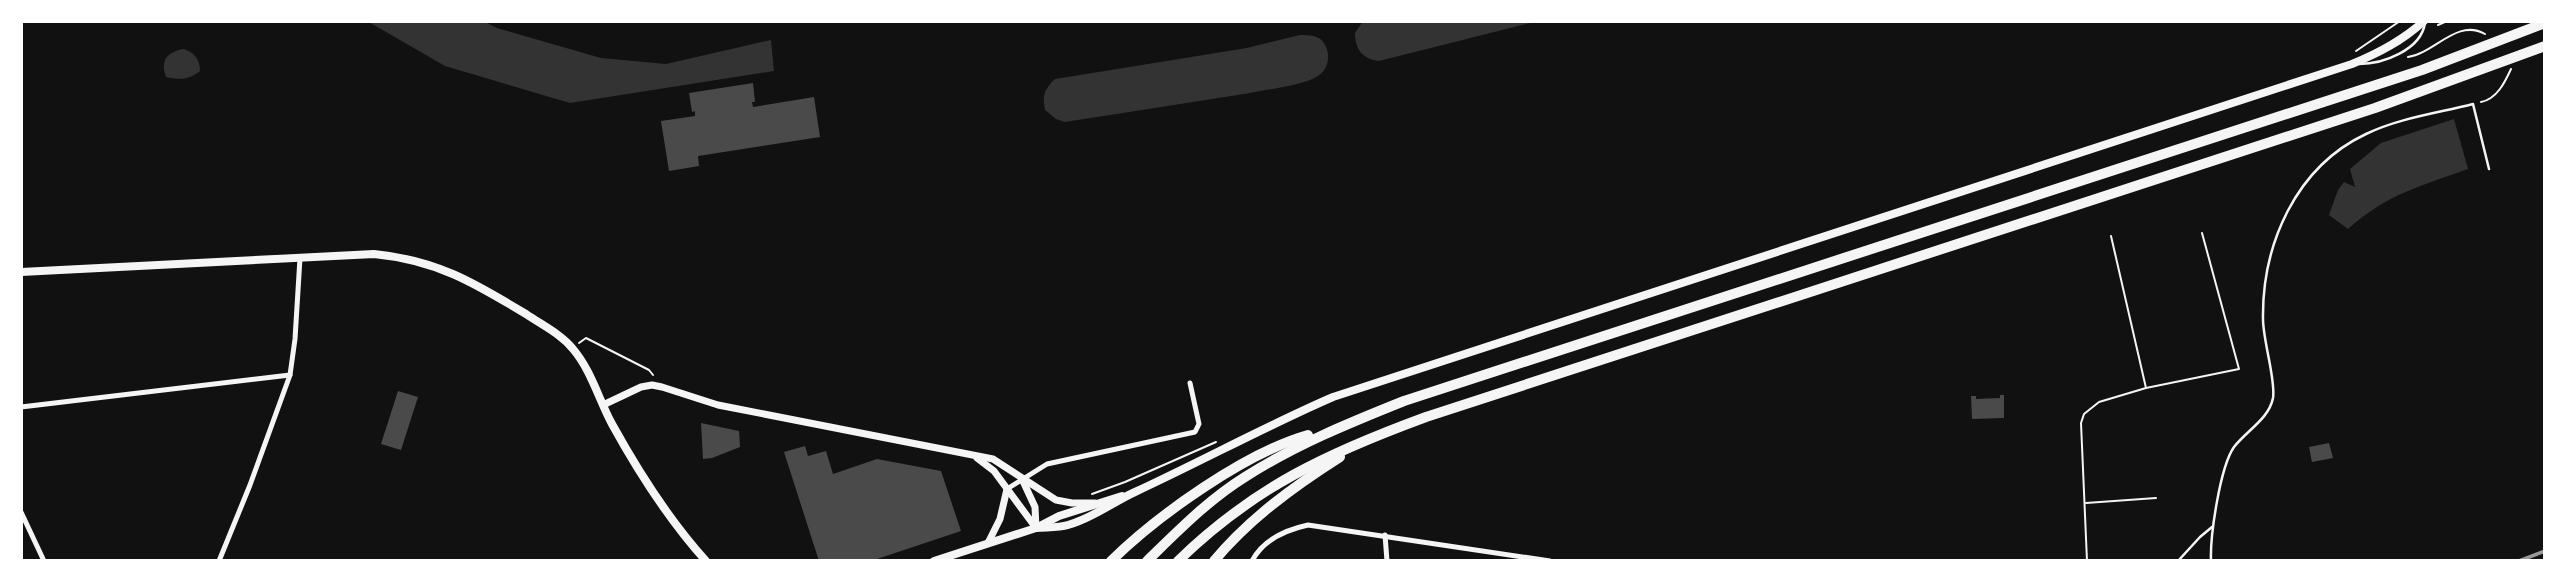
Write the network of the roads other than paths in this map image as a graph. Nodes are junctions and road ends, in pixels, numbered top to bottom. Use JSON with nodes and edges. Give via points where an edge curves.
{"nodes":[{"id":1,"x":2424,"y":21,"type":"edge"},
{"id":2,"x":2545,"y":23,"type":"edge"},
{"id":3,"x":2545,"y":46,"type":"edge"},
{"id":4,"x":2489,"y":169,"type":"dead end"},
{"id":5,"x":300,"y":258,"type":"junction"},
{"id":6,"x":21,"y":272,"type":"edge"},
{"id":7,"x":290,"y":376,"type":"junction"},
{"id":8,"x":1190,"y":383,"type":"dead end"},
{"id":9,"x":603,"y":405,"type":"junction"},
{"id":10,"x":21,"y":407,"type":"edge"},
{"id":11,"x":1332,"y":429,"type":"junction"},
{"id":12,"x":1371,"y":437,"type":"junction"},
{"id":13,"x":974,"y":456,"type":"junction"},
{"id":14,"x":1022,"y":478,"type":"junction"},
{"id":15,"x":1007,"y":489,"type":"junction"},
{"id":16,"x":1132,"y":493,"type":"junction"},
{"id":17,"x":1095,"y":503,"type":"junction"},
{"id":18,"x":21,"y":512,"type":"edge"},
{"id":19,"x":2212,"y":527,"type":"junction"},
{"id":20,"x":1037,"y":528,"type":"junction"},
{"id":21,"x":1385,"y":536,"type":"junction"},
{"id":22,"x":988,"y":543,"type":"junction"},
{"id":23,"x":44,"y":561,"type":"edge"},
{"id":24,"x":219,"y":561,"type":"edge"},
{"id":25,"x":706,"y":561,"type":"edge"},
{"id":26,"x":933,"y":561,"type":"edge"},
{"id":27,"x":1111,"y":561,"type":"edge"},
{"id":28,"x":1147,"y":561,"type":"edge"},
{"id":29,"x":1178,"y":561,"type":"edge"},
{"id":30,"x":1214,"y":561,"type":"edge"},
{"id":31,"x":1252,"y":561,"type":"edge"},
{"id":32,"x":1387,"y":561,"type":"edge"},
{"id":33,"x":1550,"y":561,"type":"edge"},
{"id":34,"x":2178,"y":561,"type":"edge"},
{"id":35,"x":2211,"y":561,"type":"edge"}],
"edges":[{"from":1,"to":16,"type":"main road","via":[[2400,41],[2352,64],[1333,397]]},
{"from":2,"to":11,"type":"highway","via":[[2409,74],[1404,401]]},
{"from":3,"to":12,"type":"highway","via":[[2362,112]]},
{"from":4,"to":19,"type":"lane","via":[[2473,104],[2366,134],[2336,152],[2309,177],[2286,214],[2266,278],[2263,318],[2273,397],[2264,417],[2232,449]]},
{"from":5,"to":6,"type":"main road"},
{"from":5,"to":7,"type":"street"},
{"from":5,"to":9,"type":"main road","via":[[407,257],[465,278],[561,337],[572,348]]},
{"from":7,"to":10,"type":"street"},
{"from":7,"to":24,"type":"street"},
{"from":8,"to":14,"type":"street","via":[[1199,424],[1195,432],[1047,464]]},
{"from":9,"to":13,"type":"street","via":[[652,385],[718,405]]},
{"from":9,"to":25,"type":"main road","via":[[666,511]]},
{"from":11,"to":27,"type":"highway","via":[[1287,441],[1244,463],[1178,506]]},
{"from":11,"to":28,"type":"highway","via":[[1243,478],[1192,517]]},
{"from":12,"to":29,"type":"highway","via":[[1306,466],[1254,497]]},
{"from":12,"to":30,"type":"highway","via":[[1290,489],[1230,541]]},
{"from":13,"to":14,"type":"street","via":[[993,459]]},
{"from":13,"to":15,"type":"street","via":[[994,471]]},
{"from":14,"to":15,"type":"street"},
{"from":14,"to":17,"type":"street","via":[[1056,500]]},
{"from":14,"to":20,"type":"street","via":[[1035,507]]},
{"from":15,"to":20,"type":"street"},
{"from":15,"to":22,"type":"street"},
{"from":16,"to":17,"type":"main road"},
{"from":16,"to":20,"type":"main road","via":[[1066,526]]},
{"from":17,"to":20,"type":"main road"},
{"from":18,"to":23,"type":"street"},
{"from":19,"to":34,"type":"lane"},
{"from":19,"to":35,"type":"lane"},
{"from":20,"to":22,"type":"main road"},
{"from":21,"to":31,"type":"street","via":[[1308,525],[1279,534],[1261,547]]},
{"from":21,"to":32,"type":"street"},
{"from":21,"to":33,"type":"street"},
{"from":22,"to":26,"type":"main road"}]}
